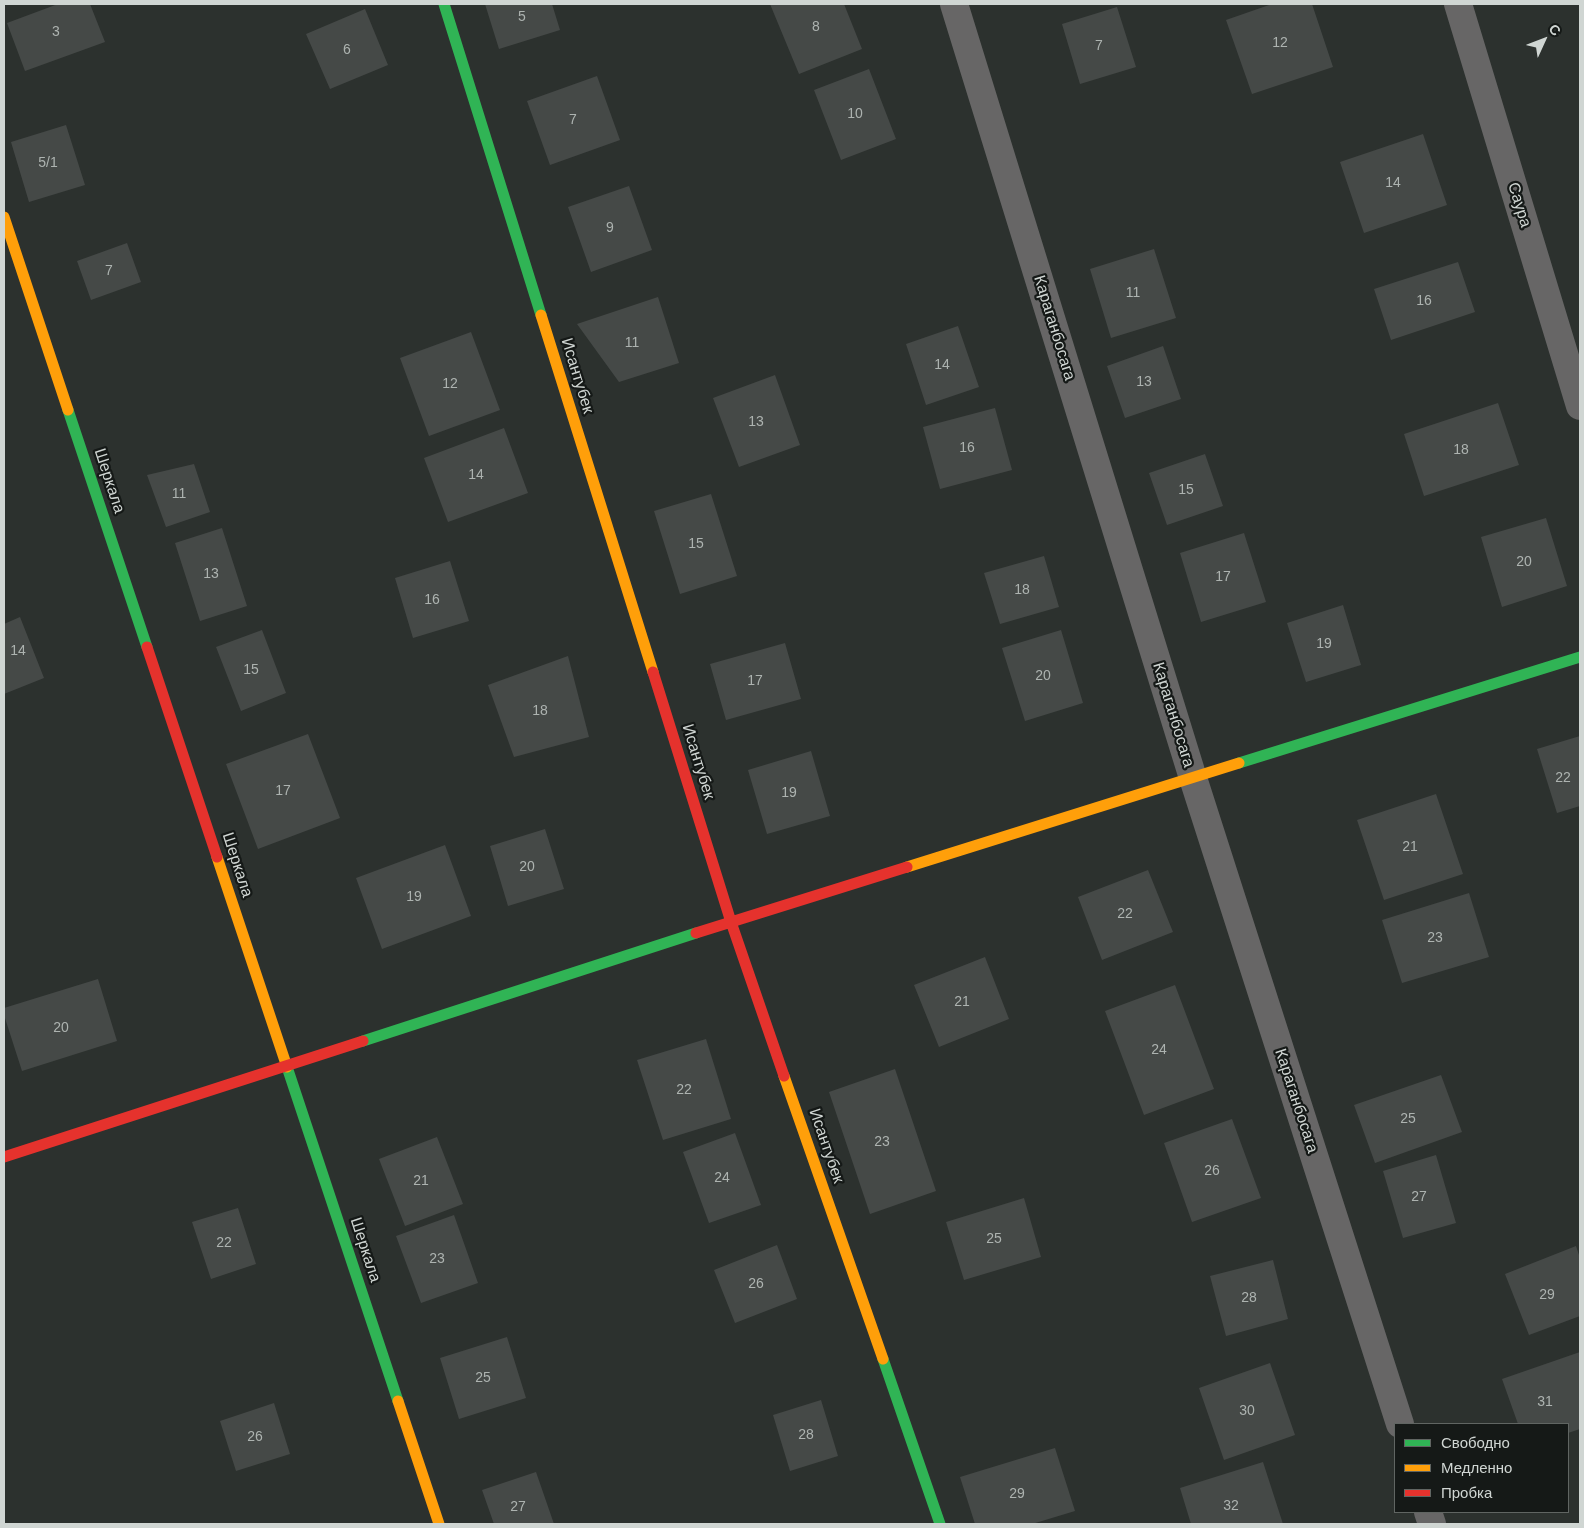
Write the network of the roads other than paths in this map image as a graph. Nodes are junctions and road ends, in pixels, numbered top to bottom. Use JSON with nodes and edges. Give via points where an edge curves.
{"nodes":[{"id":1,"x":444,"y":4,"type":"edge"},
{"id":2,"x":954,"y":4,"type":"edge"},
{"id":3,"x":1458,"y":4,"type":"edge"},
{"id":4,"x":4,"y":217,"type":"edge"},
{"id":5,"x":1580,"y":406,"type":"edge"},
{"id":6,"x":1580,"y":657,"type":"edge"},
{"id":7,"x":1193,"y":778,"type":"junction"},
{"id":8,"x":731,"y":922,"type":"junction"},
{"id":9,"x":286,"y":1065,"type":"junction"},
{"id":10,"x":4,"y":1157,"type":"edge"},
{"id":11,"x":1400,"y":1423,"type":"edge"},
{"id":12,"x":439,"y":1524,"type":"edge"},
{"id":13,"x":940,"y":1524,"type":"edge"}],
"edges":[{"from":1,"to":8,"type":"street","name":"Исантубек"},
{"from":2,"to":7,"type":"street","name":"Караганбосага"},
{"from":3,"to":5,"type":"street","name":"Саура"},
{"from":4,"to":9,"type":"street","name":"Шеркала"},
{"from":6,"to":7,"type":"street"},
{"from":7,"to":8,"type":"street"},
{"from":7,"to":11,"type":"street","name":"Караганбосага"},
{"from":8,"to":9,"type":"street"},
{"from":8,"to":13,"type":"street","name":"Исантубек"},
{"from":9,"to":10,"type":"street"},
{"from":9,"to":12,"type":"street","name":"Шеркала"}]}
